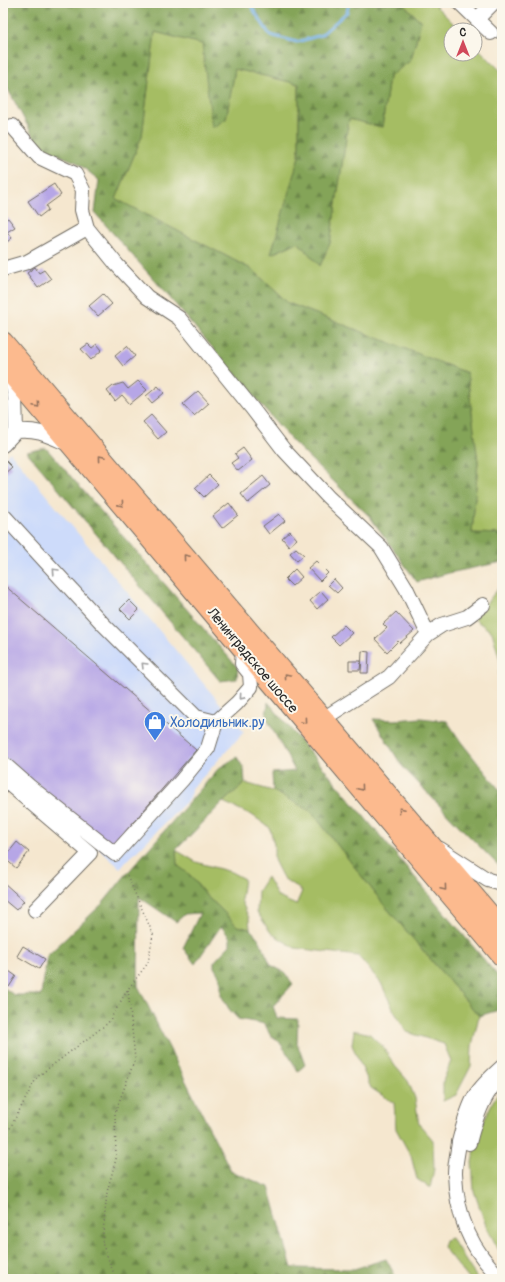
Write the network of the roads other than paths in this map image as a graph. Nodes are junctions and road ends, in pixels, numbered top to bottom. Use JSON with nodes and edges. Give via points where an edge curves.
{"nodes":[{"id":1,"x":460,"y":3,"type":"edge"},
{"id":2,"x":492,"y":3,"type":"edge"},
{"id":3,"x":477,"y":19,"type":"junction"},
{"id":4,"x":491,"y":33,"type":"dead end"},
{"id":5,"x":12,"y":126,"type":"dead end"},
{"id":6,"x":87,"y":228,"type":"junction"},
{"id":7,"x":3,"y":269,"type":"edge"},
{"id":8,"x":3,"y":342,"type":"edge"},
{"id":9,"x":6,"y":368,"type":"edge"},
{"id":10,"x":16,"y":431,"type":"junction"},
{"id":11,"x":3,"y":444,"type":"edge"},
{"id":12,"x":72,"y":446,"type":"junction"},
{"id":13,"x":3,"y":515,"type":"edge"},
{"id":14,"x":483,"y":605,"type":"dead end"},
{"id":15,"x":428,"y":634,"type":"junction"},
{"id":16,"x":244,"y":649,"type":"junction"},
{"id":17,"x":324,"y":719,"type":"junction"},
{"id":18,"x":216,"y":722,"type":"junction"},
{"id":19,"x":3,"y":763,"type":"edge"},
{"id":20,"x":3,"y":779,"type":"edge"},
{"id":21,"x":427,"y":840,"type":"junction"},
{"id":22,"x":502,"y":884,"type":"edge"},
{"id":23,"x":35,"y":910,"type":"dead end"},
{"id":24,"x":502,"y":929,"type":"edge"},
{"id":25,"x":502,"y":956,"type":"edge"},
{"id":26,"x":502,"y":1067,"type":"edge"},
{"id":27,"x":502,"y":1077,"type":"edge"},
{"id":28,"x":502,"y":1267,"type":"edge"},
{"id":29,"x":502,"y":1279,"type":"edge"}],
"edges":[{"from":1,"to":3,"type":"street"},
{"from":2,"to":3,"type":"street"},
{"from":3,"to":4,"type":"street"},
{"from":5,"to":6,"type":"street","via":[[39,157],[75,174],[83,190],[82,210]]},
{"from":6,"to":7,"type":"street","via":[[27,262]]},
{"from":6,"to":15,"type":"street","via":[[147,297],[179,318],[284,450],[328,497],[381,547],[406,588]]},
{"from":17,"to":8,"type":"highway","name":"Ленинградское шоссе","one_way":true},
{"from":9,"to":10,"type":"street","via":[[14,397]]},
{"from":9,"to":12,"type":"highway","name":"Ленинградское шоссе","one_way":true},
{"from":10,"to":11,"type":"street"},
{"from":10,"to":12,"type":"street","via":[[45,433]]},
{"from":12,"to":16,"type":"highway","name":"Ленинградское шоссе","one_way":true},
{"from":18,"to":13,"type":"street","one_way":true,"via":[[196,717],[103,624]]},
{"from":14,"to":15,"type":"street","via":[[467,618],[442,625]]},
{"from":15,"to":17,"type":"street","via":[[389,677]]},
{"from":16,"to":18,"type":"street","one_way":true,"via":[[242,664],[250,674],[251,687]]},
{"from":16,"to":25,"type":"highway","name":"Ленинградское шоссе","one_way":true},
{"from":21,"to":17,"type":"highway","name":"Ленинградское шоссе","one_way":true},
{"from":18,"to":19,"type":"street","via":[[208,748],[115,854]]},
{"from":20,"to":23,"type":"street","via":[[90,853]]},
{"from":21,"to":22,"type":"street","via":[[488,880]]},
{"from":21,"to":24,"type":"highway","name":"Ленинградское шоссе"},
{"from":26,"to":29,"type":"street","via":[[485,1083],[466,1117],[455,1172],[460,1211],[468,1232],[478,1252]]},
{"from":27,"to":28,"type":"street","via":[[490,1090],[472,1128],[465,1174],[466,1196],[476,1230],[488,1251]]}]}
